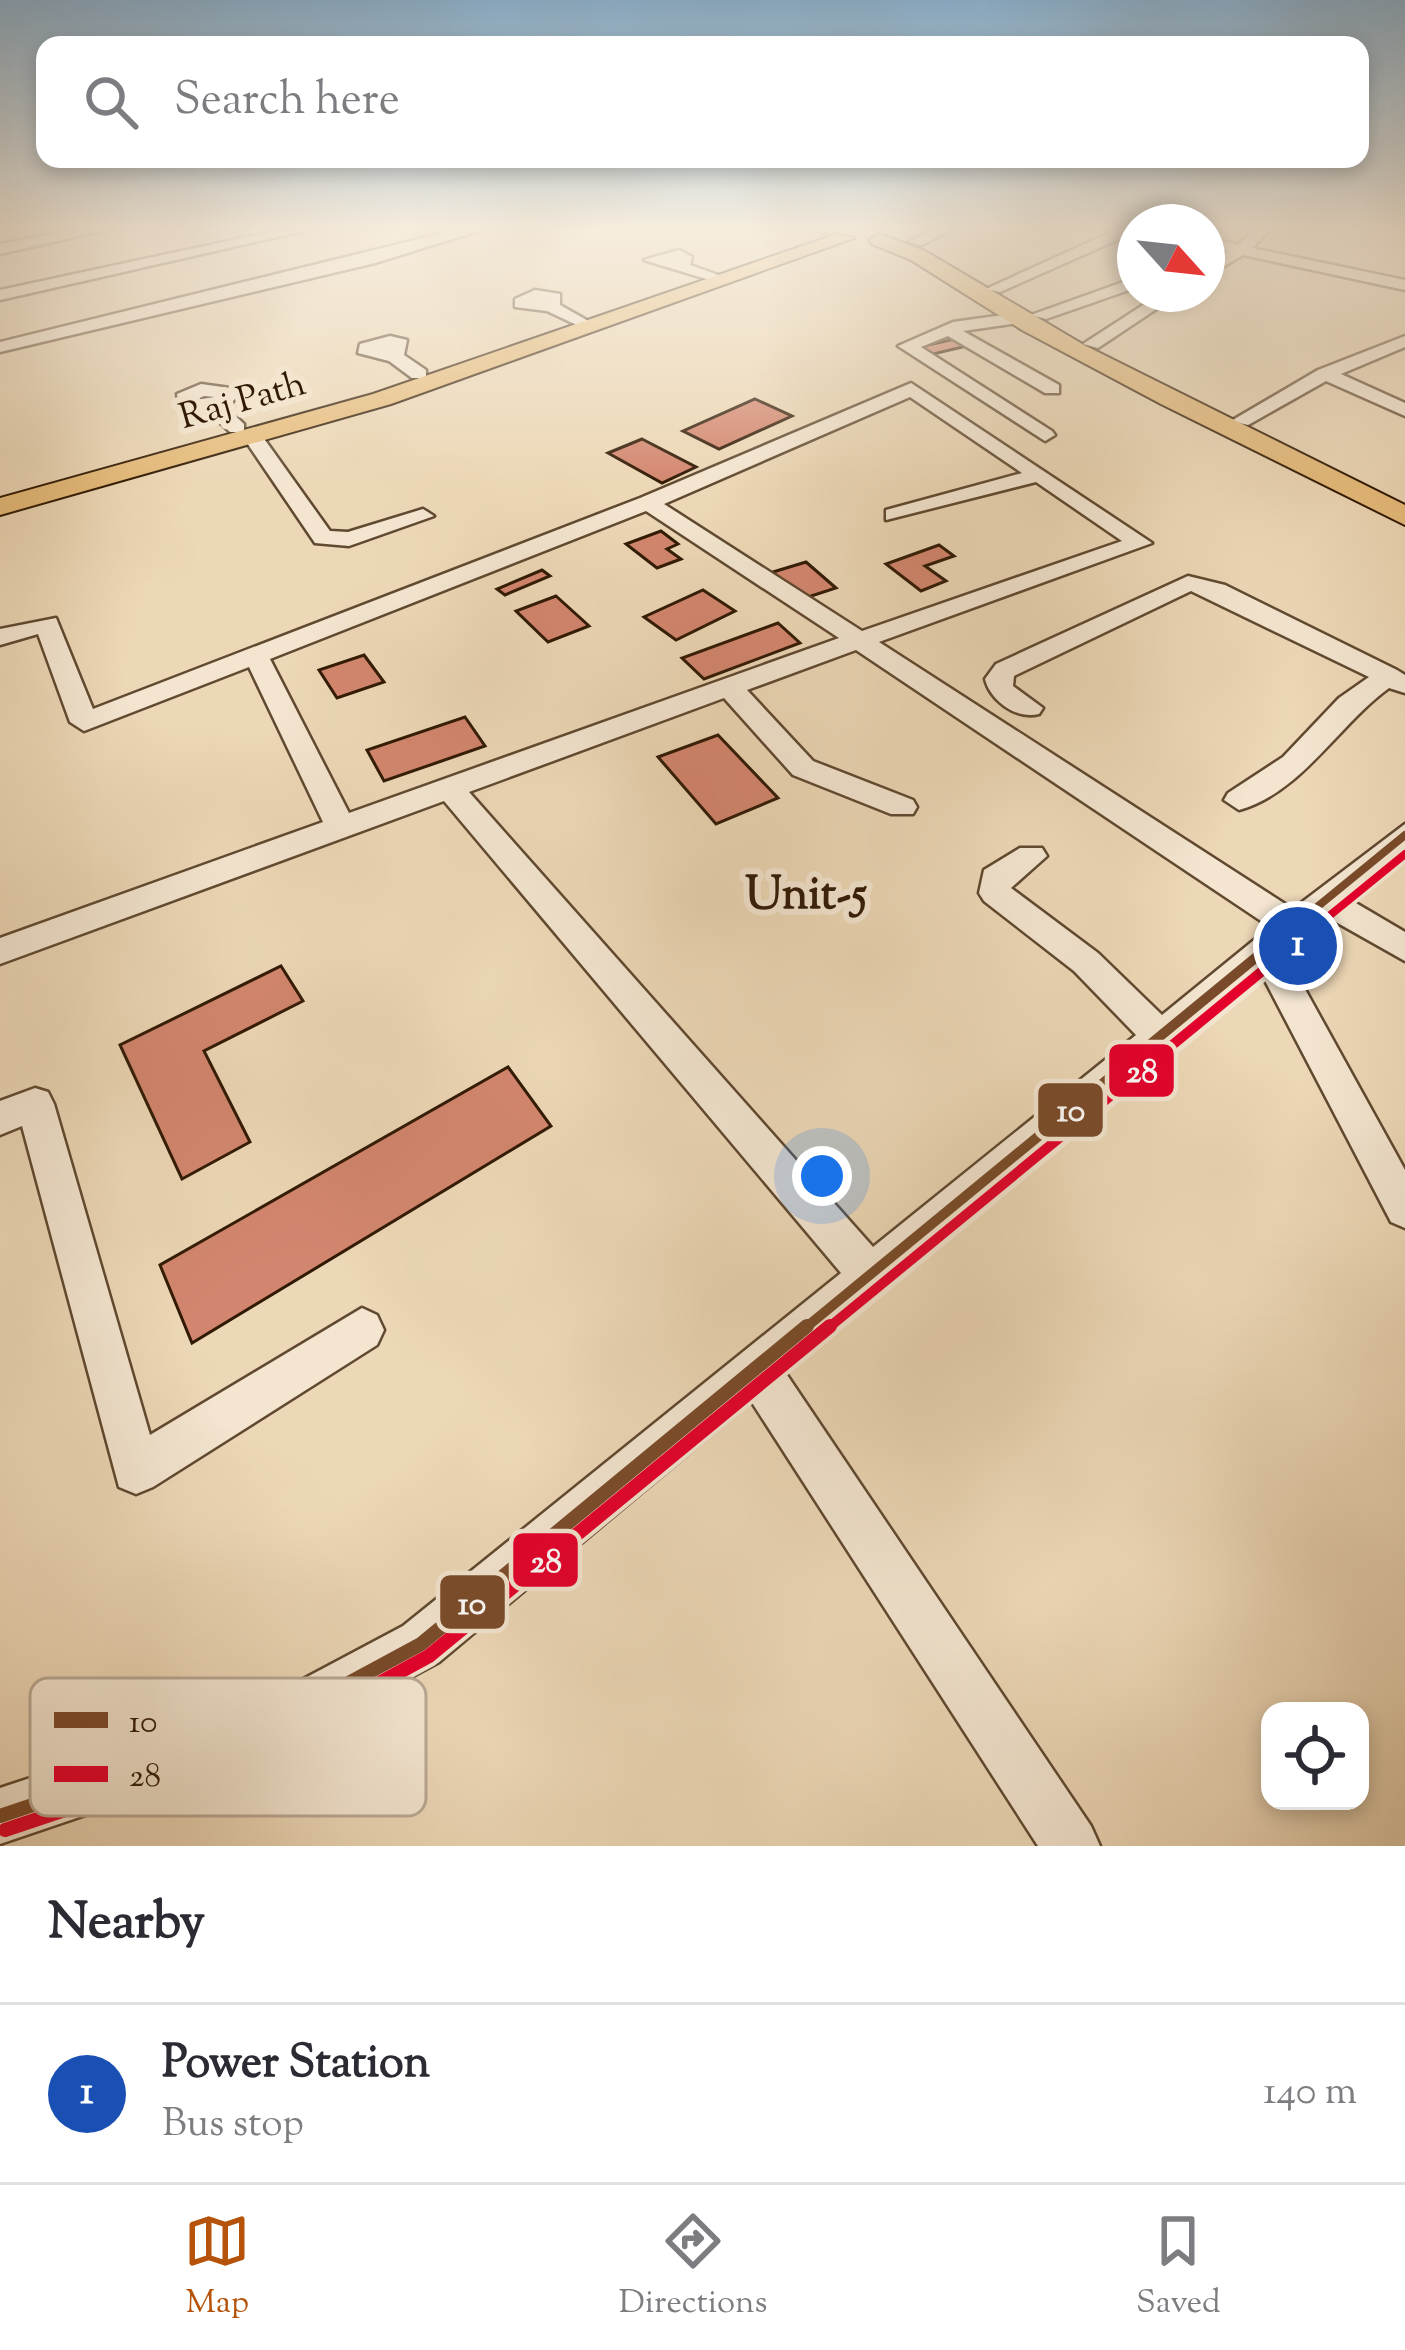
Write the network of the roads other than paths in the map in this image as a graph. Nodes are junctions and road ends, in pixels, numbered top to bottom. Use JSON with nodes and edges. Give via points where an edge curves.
{"nodes":[{"id":1,"x":144,"y":313,"type":"edge"},
{"id":2,"x":563,"y":313,"type":"edge"},
{"id":3,"x":606,"y":313,"type":"edge"},
{"id":4,"x":626,"y":313,"type":"edge"},
{"id":5,"x":1024,"y":313,"type":"edge"},
{"id":6,"x":1025,"y":313,"type":"edge"},
{"id":7,"x":1038,"y":313,"type":"edge"},
{"id":8,"x":1141,"y":313,"type":"edge"},
{"id":9,"x":1029,"y":316,"type":"junction"},
{"id":10,"x":581,"y":322,"type":"junction"},
{"id":11,"x":950,"y":330,"type":"junction"},
{"id":12,"x":1405,"y":341,"type":"edge"},
{"id":13,"x":1092,"y":344,"type":"junction"},
{"id":14,"x":0,"y":347,"type":"edge"},
{"id":15,"x":1375,"y":353,"type":"junction"},
{"id":16,"x":394,"y":356,"type":"dead end"},
{"id":17,"x":1405,"y":365,"type":"edge"},
{"id":18,"x":418,"y":374,"type":"junction"},
{"id":19,"x":1324,"y":374,"type":"junction"},
{"id":20,"x":997,"y":404,"type":"junction"},
{"id":21,"x":216,"y":408,"type":"dead end"},
{"id":22,"x":1405,"y":410,"type":"edge"},
{"id":23,"x":1240,"y":421,"type":"junction"},
{"id":24,"x":245,"y":433,"type":"junction"},
{"id":25,"x":1045,"y":435,"type":"dead end"},
{"id":26,"x":1035,"y":476,"type":"junction"},
{"id":27,"x":0,"y":493,"type":"edge"},
{"id":28,"x":1405,"y":500,"type":"edge"},
{"id":29,"x":648,"y":503,"type":"junction"},
{"id":30,"x":0,"y":507,"type":"edge"},
{"id":31,"x":894,"y":515,"type":"dead end"},
{"id":32,"x":423,"y":516,"type":"dead end"},
{"id":33,"x":1405,"y":516,"type":"edge"},
{"id":34,"x":0,"y":637,"type":"edge"},
{"id":35,"x":859,"y":640,"type":"junction"},
{"id":36,"x":256,"y":656,"type":"junction"},
{"id":37,"x":1396,"y":681,"type":"edge"},
{"id":38,"x":729,"y":686,"type":"junction"},
{"id":39,"x":1030,"y":708,"type":"dead end"},
{"id":40,"x":449,"y":788,"type":"junction"},
{"id":41,"x":1239,"y":800,"type":"dead end"},
{"id":42,"x":902,"y":807,"type":"dead end"},
{"id":43,"x":340,"y":826,"type":"junction"},
{"id":44,"x":1405,"y":835,"type":"edge"},
{"id":45,"x":1031,"y":856,"type":"dead end"},
{"id":46,"x":1294,"y":925,"type":"junction"},
{"id":47,"x":1405,"y":948,"type":"edge"},
{"id":48,"x":0,"y":951,"type":"edge"},
{"id":49,"x":1160,"y":1036,"type":"junction"},
{"id":50,"x":0,"y":1118,"type":"edge"},
{"id":51,"x":1405,"y":1209,"type":"edge"},
{"id":52,"x":869,"y":1274,"type":"junction"},
{"id":53,"x":362,"y":1330,"type":"dead end"},
{"id":54,"x":758,"y":1370,"type":"junction"},
{"id":55,"x":361,"y":1678,"type":"edge"},
{"id":56,"x":30,"y":1806,"type":"edge"},
{"id":57,"x":0,"y":1816,"type":"edge"},
{"id":58,"x":1071,"y":1846,"type":"edge"}],
"edges":[{"from":1,"to":14,"type":"street"},
{"from":2,"to":10,"type":"street"},
{"from":3,"to":10,"type":"main road","name":"Raj Path"},
{"from":4,"to":24,"type":"main road","name":"Raj Path","via":[[546,346]]},
{"from":5,"to":9,"type":"main road"},
{"from":6,"to":9,"type":"main road"},
{"from":7,"to":9,"type":"street"},
{"from":8,"to":13,"type":"street"},
{"from":9,"to":11,"type":"street"},
{"from":9,"to":13,"type":"main road"},
{"from":9,"to":33,"type":"main road"},
{"from":10,"to":18,"type":"main road","name":"Raj Path"},
{"from":11,"to":20,"type":"street","via":[[909,350]]},
{"from":11,"to":20,"type":"street","via":[[1061,387]]},
{"from":12,"to":15,"type":"street"},
{"from":13,"to":23,"type":"main road"},
{"from":15,"to":17,"type":"street"},
{"from":15,"to":19,"type":"street"},
{"from":16,"to":18,"type":"street"},
{"from":18,"to":24,"type":"main road","name":"Raj Path"},
{"from":19,"to":22,"type":"street"},
{"from":19,"to":23,"type":"street"},
{"from":20,"to":25,"type":"street"},
{"from":21,"to":24,"type":"street"},
{"from":23,"to":28,"type":"main road"},
{"from":24,"to":27,"type":"main road","name":"Raj Path"},
{"from":24,"to":30,"type":"main road","name":"Raj Path"},
{"from":24,"to":32,"type":"street","via":[[323,538],[349,539]]},
{"from":26,"to":29,"type":"street","via":[[910,389]]},
{"from":26,"to":31,"type":"street"},
{"from":26,"to":35,"type":"street","via":[[1141,543]]},
{"from":29,"to":35,"type":"street"},
{"from":29,"to":36,"type":"street"},
{"from":34,"to":36,"type":"street","via":[[47,623],[84,722]]},
{"from":35,"to":38,"type":"street"},
{"from":35,"to":46,"type":"street"},
{"from":36,"to":43,"type":"street"},
{"from":37,"to":39,"type":"street","via":[[1188,583],[1005,670],[1001,690]]},
{"from":37,"to":41,"type":"street","via":[[1349,704],[1293,764]]},
{"from":38,"to":40,"type":"street"},
{"from":38,"to":42,"type":"street","via":[[803,768]]},
{"from":40,"to":43,"type":"street"},
{"from":40,"to":52,"type":"street"},
{"from":43,"to":48,"type":"street"},
{"from":44,"to":46,"type":"street"},
{"from":45,"to":49,"type":"street","via":[[995,878],[995,892],[1086,962]]},
{"from":46,"to":47,"type":"street"},
{"from":46,"to":49,"type":"street"},
{"from":46,"to":51,"type":"street"},
{"from":49,"to":52,"type":"street"},
{"from":50,"to":53,"type":"street","via":[[34,1105],[136,1470]]},
{"from":52,"to":54,"type":"street"},
{"from":54,"to":55,"type":"street","via":[[422,1644]]},
{"from":54,"to":58,"type":"street"},
{"from":56,"to":57,"type":"street"}]}
